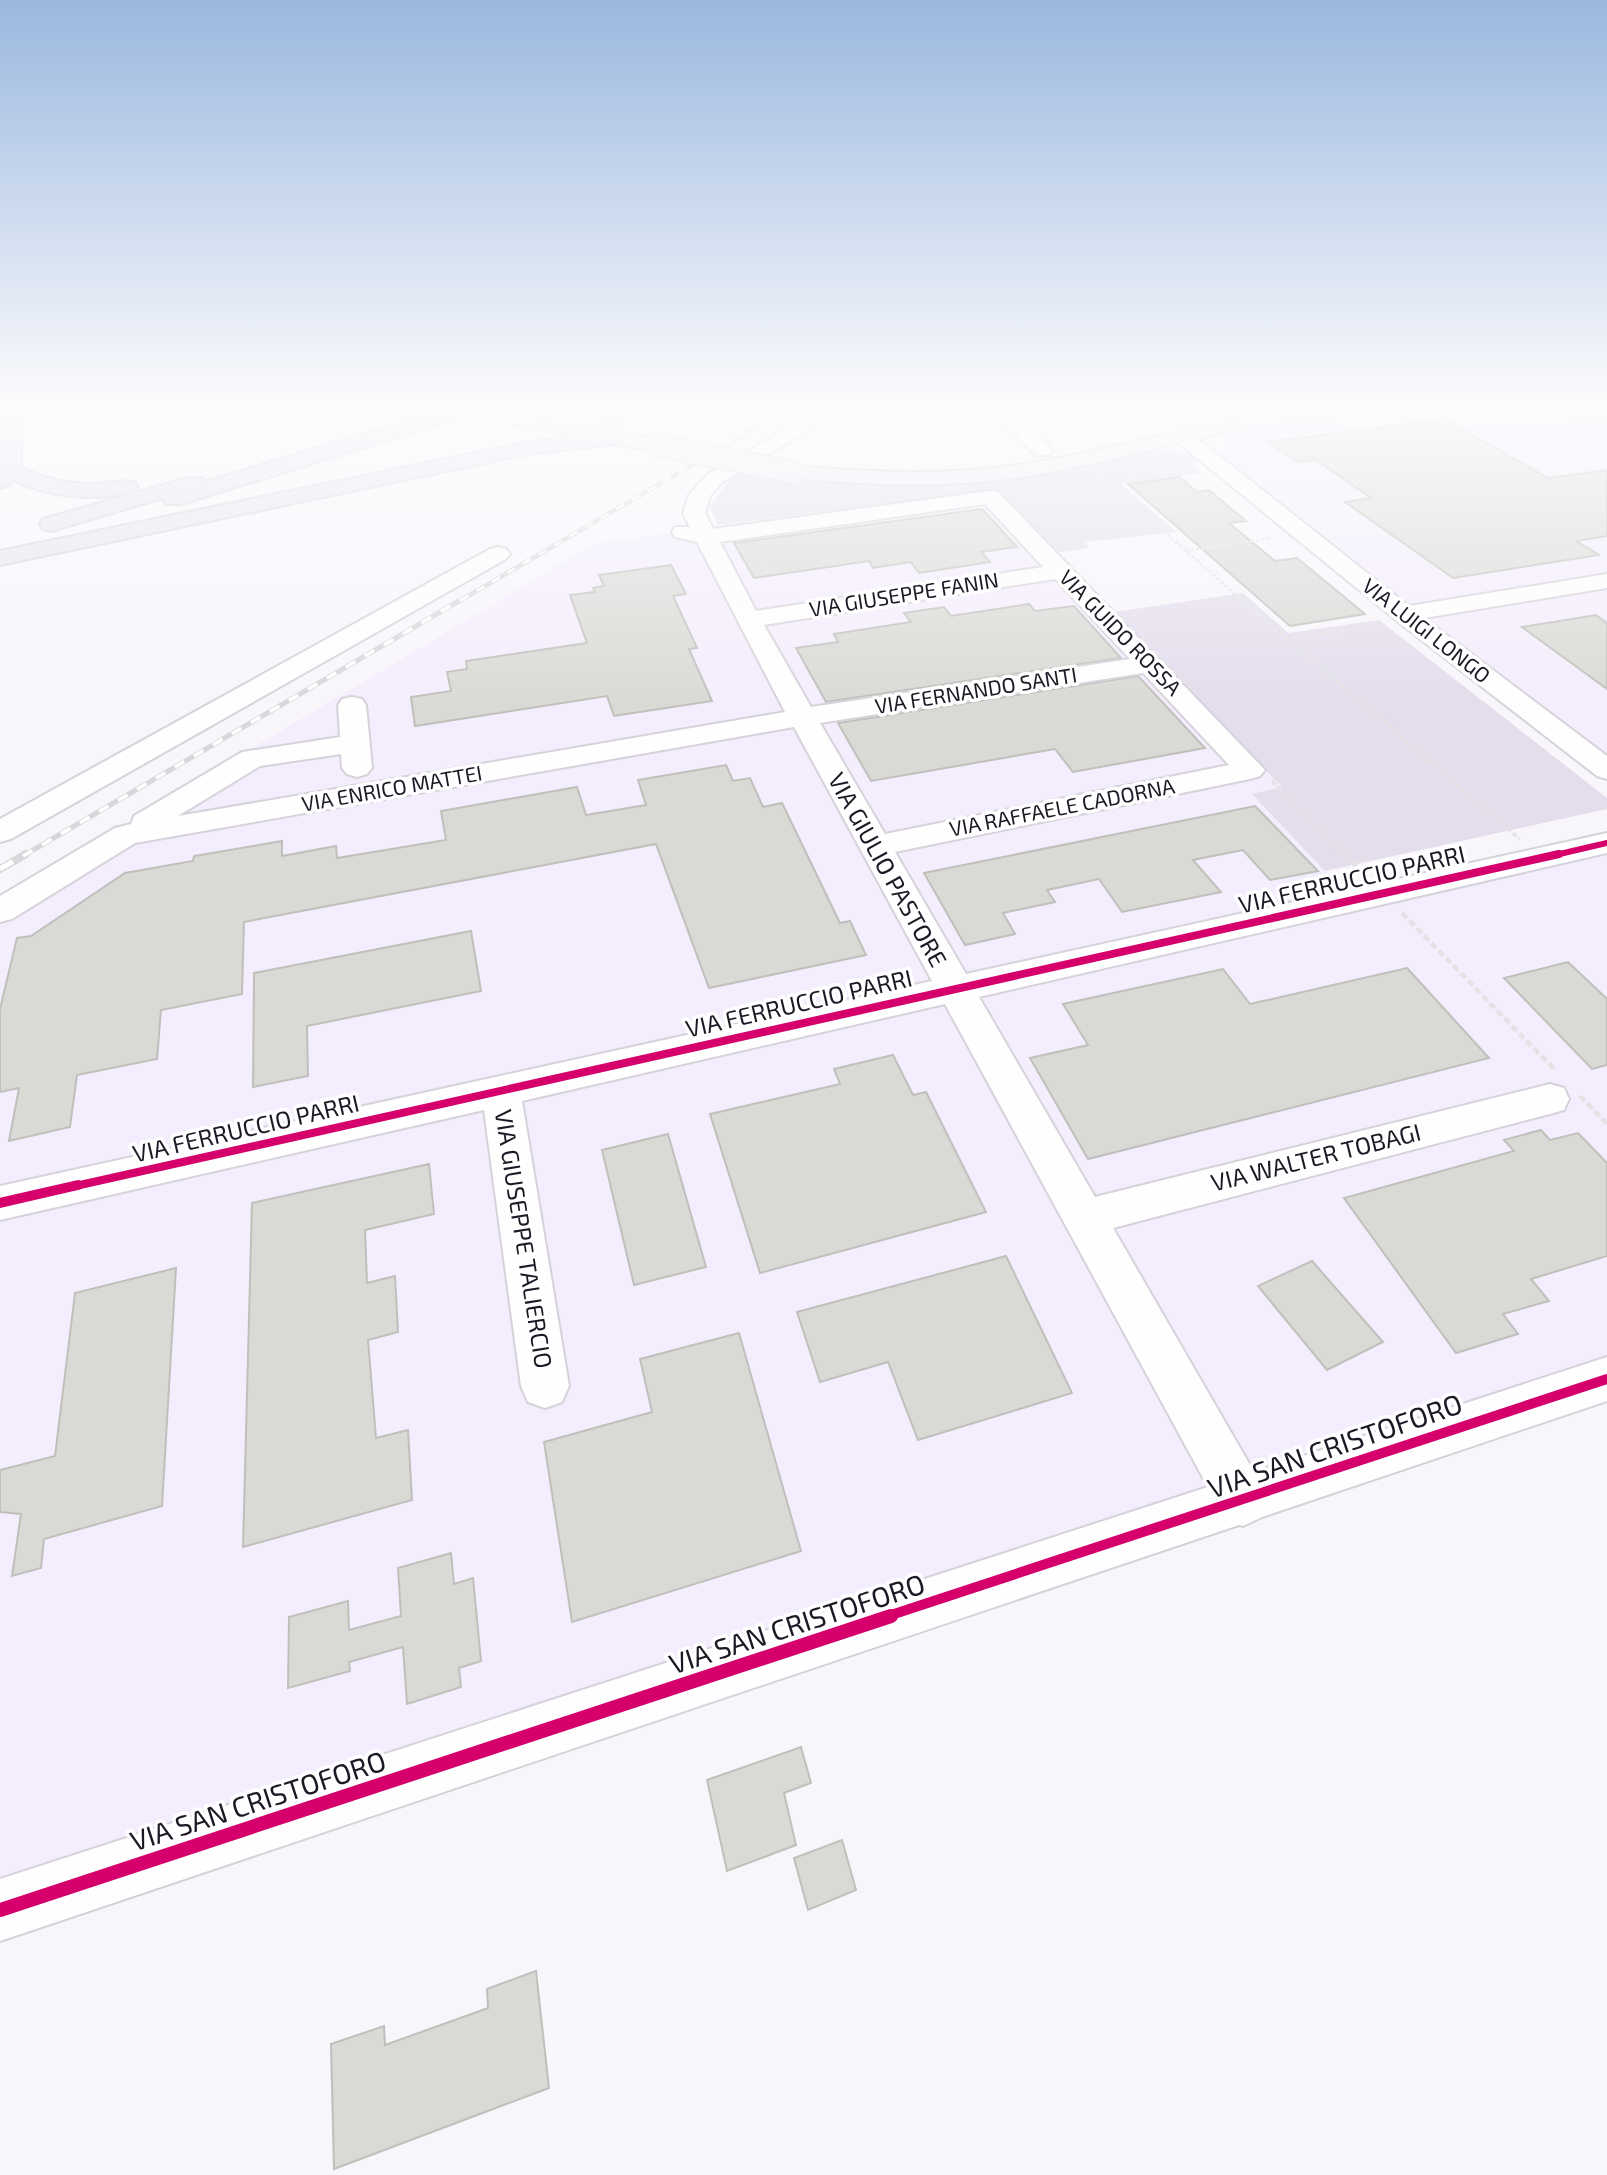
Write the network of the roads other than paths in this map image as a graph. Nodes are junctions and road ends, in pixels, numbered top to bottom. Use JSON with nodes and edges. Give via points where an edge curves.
{"nodes":[{"id":1,"x":123,"y":504,"type":"edge"},
{"id":2,"x":168,"y":504,"type":"edge"},
{"id":3,"x":262,"y":504,"type":"edge"},
{"id":4,"x":697,"y":504,"type":"edge"},
{"id":5,"x":933,"y":504,"type":"edge"},
{"id":6,"x":997,"y":504,"type":"edge"},
{"id":7,"x":1264,"y":504,"type":"edge"},
{"id":8,"x":694,"y":535,"type":"junction"},
{"id":9,"x":0,"y":540,"type":"edge"},
{"id":10,"x":0,"y":552,"type":"edge"},
{"id":11,"x":498,"y":554,"type":"dead end"},
{"id":12,"x":0,"y":558,"type":"edge"},
{"id":13,"x":1060,"y":571,"type":"junction"},
{"id":14,"x":1607,"y":581,"type":"edge"},
{"id":15,"x":1407,"y":617,"type":"junction"},
{"id":16,"x":748,"y":620,"type":"junction"},
{"id":17,"x":1149,"y":664,"type":"junction"},
{"id":18,"x":352,"y":705,"type":"dead end"},
{"id":19,"x":802,"y":717,"type":"junction"},
{"id":20,"x":355,"y":744,"type":"junction"},
{"id":21,"x":1250,"y":770,"type":"joint"},
{"id":22,"x":1607,"y":770,"type":"edge"},
{"id":23,"x":359,"y":794,"type":"junction"},
{"id":24,"x":0,"y":832,"type":"edge"},
{"id":25,"x":126,"y":835,"type":"junction"},
{"id":26,"x":1607,"y":843,"type":"edge"},
{"id":27,"x":874,"y":846,"type":"junction"},
{"id":28,"x":0,"y":911,"type":"edge"},
{"id":29,"x":954,"y":989,"type":"junction"},
{"id":30,"x":1563,"y":1090,"type":"road end"},
{"id":31,"x":501,"y":1092,"type":"junction"},
{"id":32,"x":0,"y":1203,"type":"edge"},
{"id":33,"x":1082,"y":1218,"type":"junction"},
{"id":34,"x":1607,"y":1379,"type":"edge"},
{"id":35,"x":545,"y":1386,"type":"dead end"},
{"id":36,"x":1243,"y":1501,"type":"junction"},
{"id":37,"x":0,"y":1910,"type":"edge"}],
"edges":[{"from":1,"to":9,"type":"highway"},
{"from":2,"to":10,"type":"highway"},
{"from":3,"to":12,"type":"highway"},
{"from":4,"to":8,"type":"street","name":"VIA GIULIO PASTORE"},
{"from":5,"to":8,"type":"street","name":"VIA GUIDO ROSSA"},
{"from":6,"to":13,"type":"street","name":"VIA GUIDO ROSSA"},
{"from":7,"to":15,"type":"street","name":"VIA LUIGI LONGO"},
{"from":8,"to":16,"type":"street","name":"VIA GIULIO PASTORE"},
{"from":11,"to":24,"type":"street"},
{"from":13,"to":16,"type":"street","name":"VIA GIUSEPPE FANIN"},
{"from":13,"to":17,"type":"street","name":"VIA GUIDO ROSSA"},
{"from":14,"to":15,"type":"street"},
{"from":15,"to":22,"type":"street","name":"VIA LUIGI LONGO"},
{"from":16,"to":19,"type":"street","name":"VIA GIULIO PASTORE"},
{"from":17,"to":19,"type":"street","name":"VIA FERNANDO SANTI"},
{"from":17,"to":21,"type":"street","name":"VIA GUIDO ROSSA"},
{"from":18,"to":20,"type":"street"},
{"from":19,"to":23,"type":"street","name":"VIA ENRICO MATTEI"},
{"from":19,"to":27,"type":"street","name":"VIA GIULIO PASTORE"},
{"from":20,"to":23,"type":"street"},
{"from":20,"to":25,"type":"street","via":[[252,758]]},
{"from":21,"to":27,"type":"street","name":"VIA RAFFAELE CADORNA"},
{"from":23,"to":25,"type":"street","name":"VIA ENRICO MATTEI"},
{"from":25,"to":28,"type":"street","name":"VIA ENRICO MATTEI"},
{"from":26,"to":29,"type":"street","name":"VIA FERRUCCIO PARRI"},
{"from":27,"to":29,"type":"street","name":"VIA GIULIO PASTORE"},
{"from":29,"to":31,"type":"street","name":"VIA FERRUCCIO PARRI"},
{"from":29,"to":33,"type":"street","name":"VIA GIULIO PASTORE"},
{"from":30,"to":33,"type":"street","name":"VIA WALTER TOBAGI"},
{"from":31,"to":32,"type":"street","name":"VIA FERRUCCIO PARRI"},
{"from":31,"to":35,"type":"street","name":"VIA GIUSEPPE TALIERCIO"},
{"from":33,"to":36,"type":"street","name":"VIA GIULIO PASTORE"},
{"from":34,"to":36,"type":"street","name":"VIA SAN CRISTOFORO"},
{"from":36,"to":37,"type":"street","name":"VIA SAN CRISTOFORO"}]}
